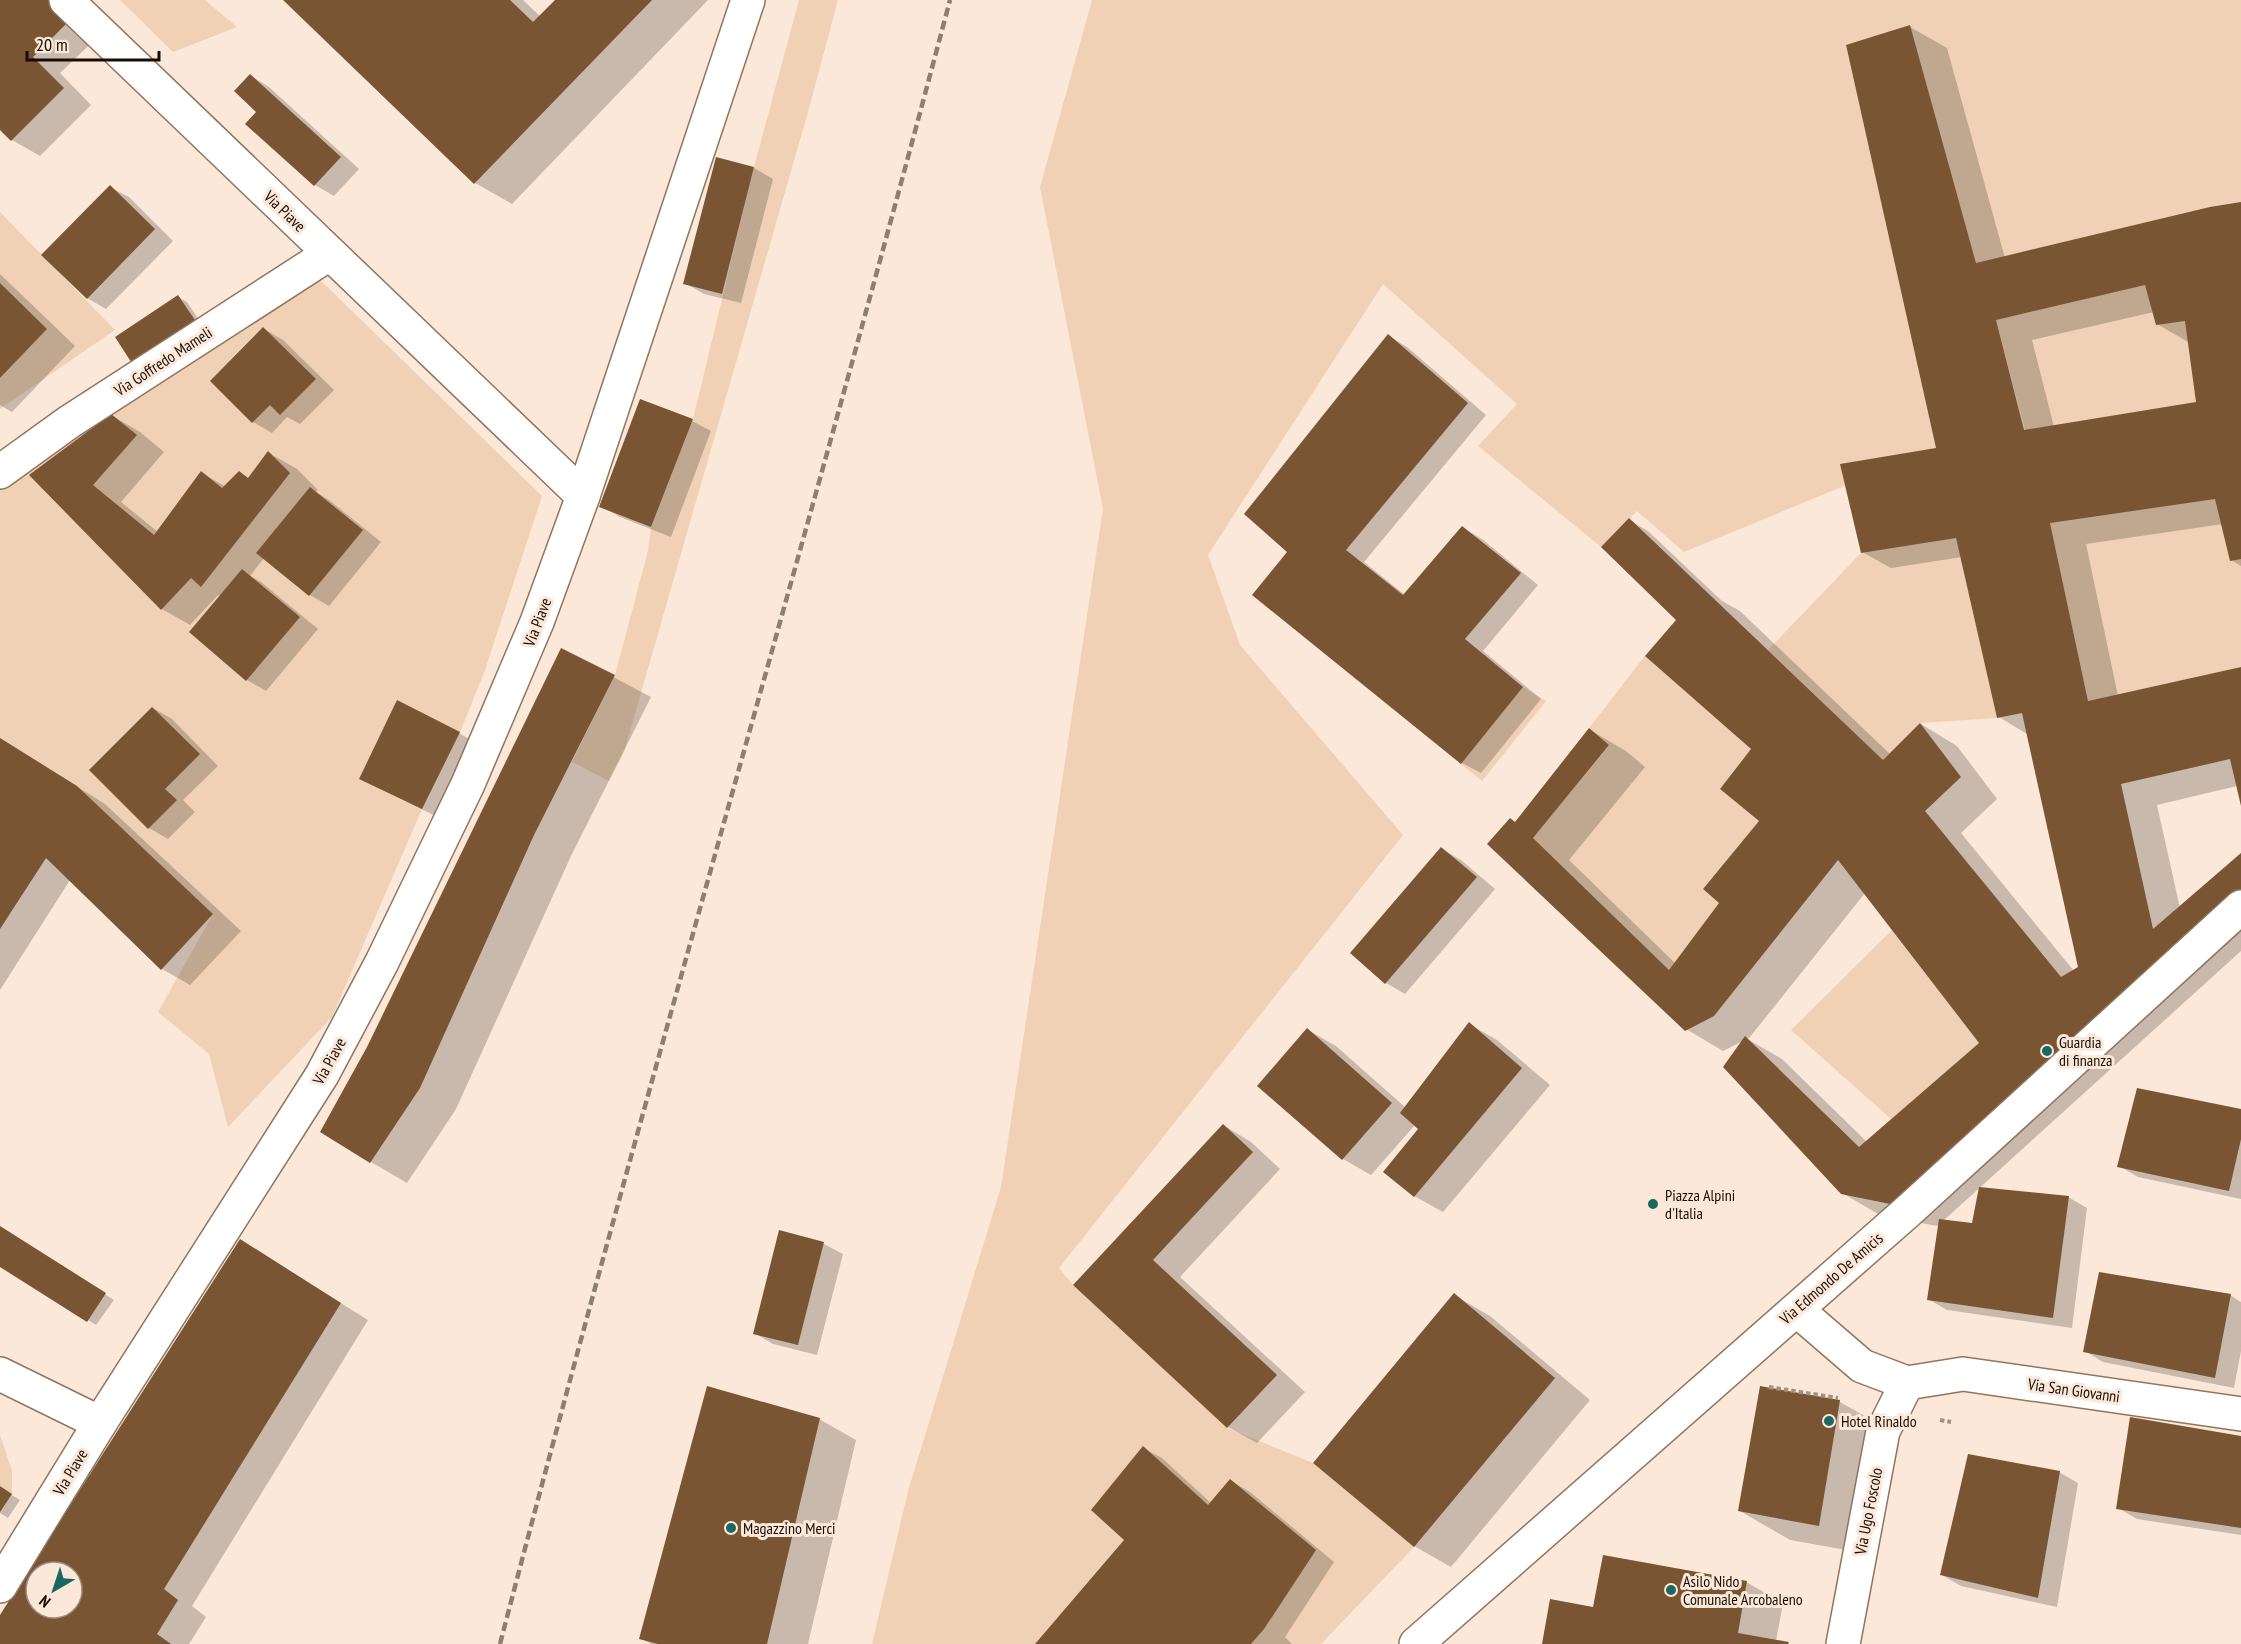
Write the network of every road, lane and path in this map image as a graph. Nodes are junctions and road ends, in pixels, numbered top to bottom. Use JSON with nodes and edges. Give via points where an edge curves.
{"nodes":[{"id":1,"x":66,"y":0,"type":"edge"},
{"id":2,"x":748,"y":0,"type":"edge"},
{"id":3,"x":329,"y":254,"type":"junction"},
{"id":4,"x":0,"y":472,"type":"edge"},
{"id":5,"x":583,"y":496,"type":"junction"},
{"id":6,"x":2241,"y":907,"type":"edge"},
{"id":7,"x":1797,"y":1310,"type":"junction"},
{"id":8,"x":1727,"y":1370,"type":"junction"},
{"id":9,"x":0,"y":1374,"type":"edge"},
{"id":10,"x":1907,"y":1383,"type":"junction"},
{"id":11,"x":1839,"y":1399,"type":"dead end"},
{"id":12,"x":2241,"y":1414,"type":"edge"},
{"id":13,"x":100,"y":1423,"type":"junction"},
{"id":14,"x":0,"y":1586,"type":"edge"},
{"id":15,"x":1416,"y":1644,"type":"edge"},
{"id":16,"x":1843,"y":1644,"type":"edge"}],
"edges":[{"from":1,"to":3,"type":"street","name":"Via Piave"},
{"from":2,"to":5,"type":"street","name":"Via Piave"},
{"from":3,"to":4,"type":"street","name":"Via Goffredo Mameli","via":[[69,422]]},
{"from":3,"to":5,"type":"street","name":"Via Piave"},
{"from":5,"to":13,"type":"street","name":"Via Piave","via":[[537,622],[468,784],[382,962],[322,1075]]},
{"from":6,"to":7,"type":"street","name":"Via Edmondo De Amicis"},
{"from":7,"to":8,"type":"street","name":"Via Edmondo De Amicis"},
{"from":7,"to":10,"type":"street","via":[[1862,1366]]},
{"from":8,"to":11,"type":"path","via":[[1739,1383]]},
{"from":8,"to":15,"type":"street","name":"Via Edmondo De Amicis"},
{"from":9,"to":13,"type":"street"},
{"from":10,"to":12,"type":"street","name":"Via San Giovanni","via":[[1964,1374]]},
{"from":10,"to":16,"type":"street","name":"Via Ugo Foscolo","via":[[1883,1431]]},
{"from":13,"to":14,"type":"street","name":"Via Piave"}]}
